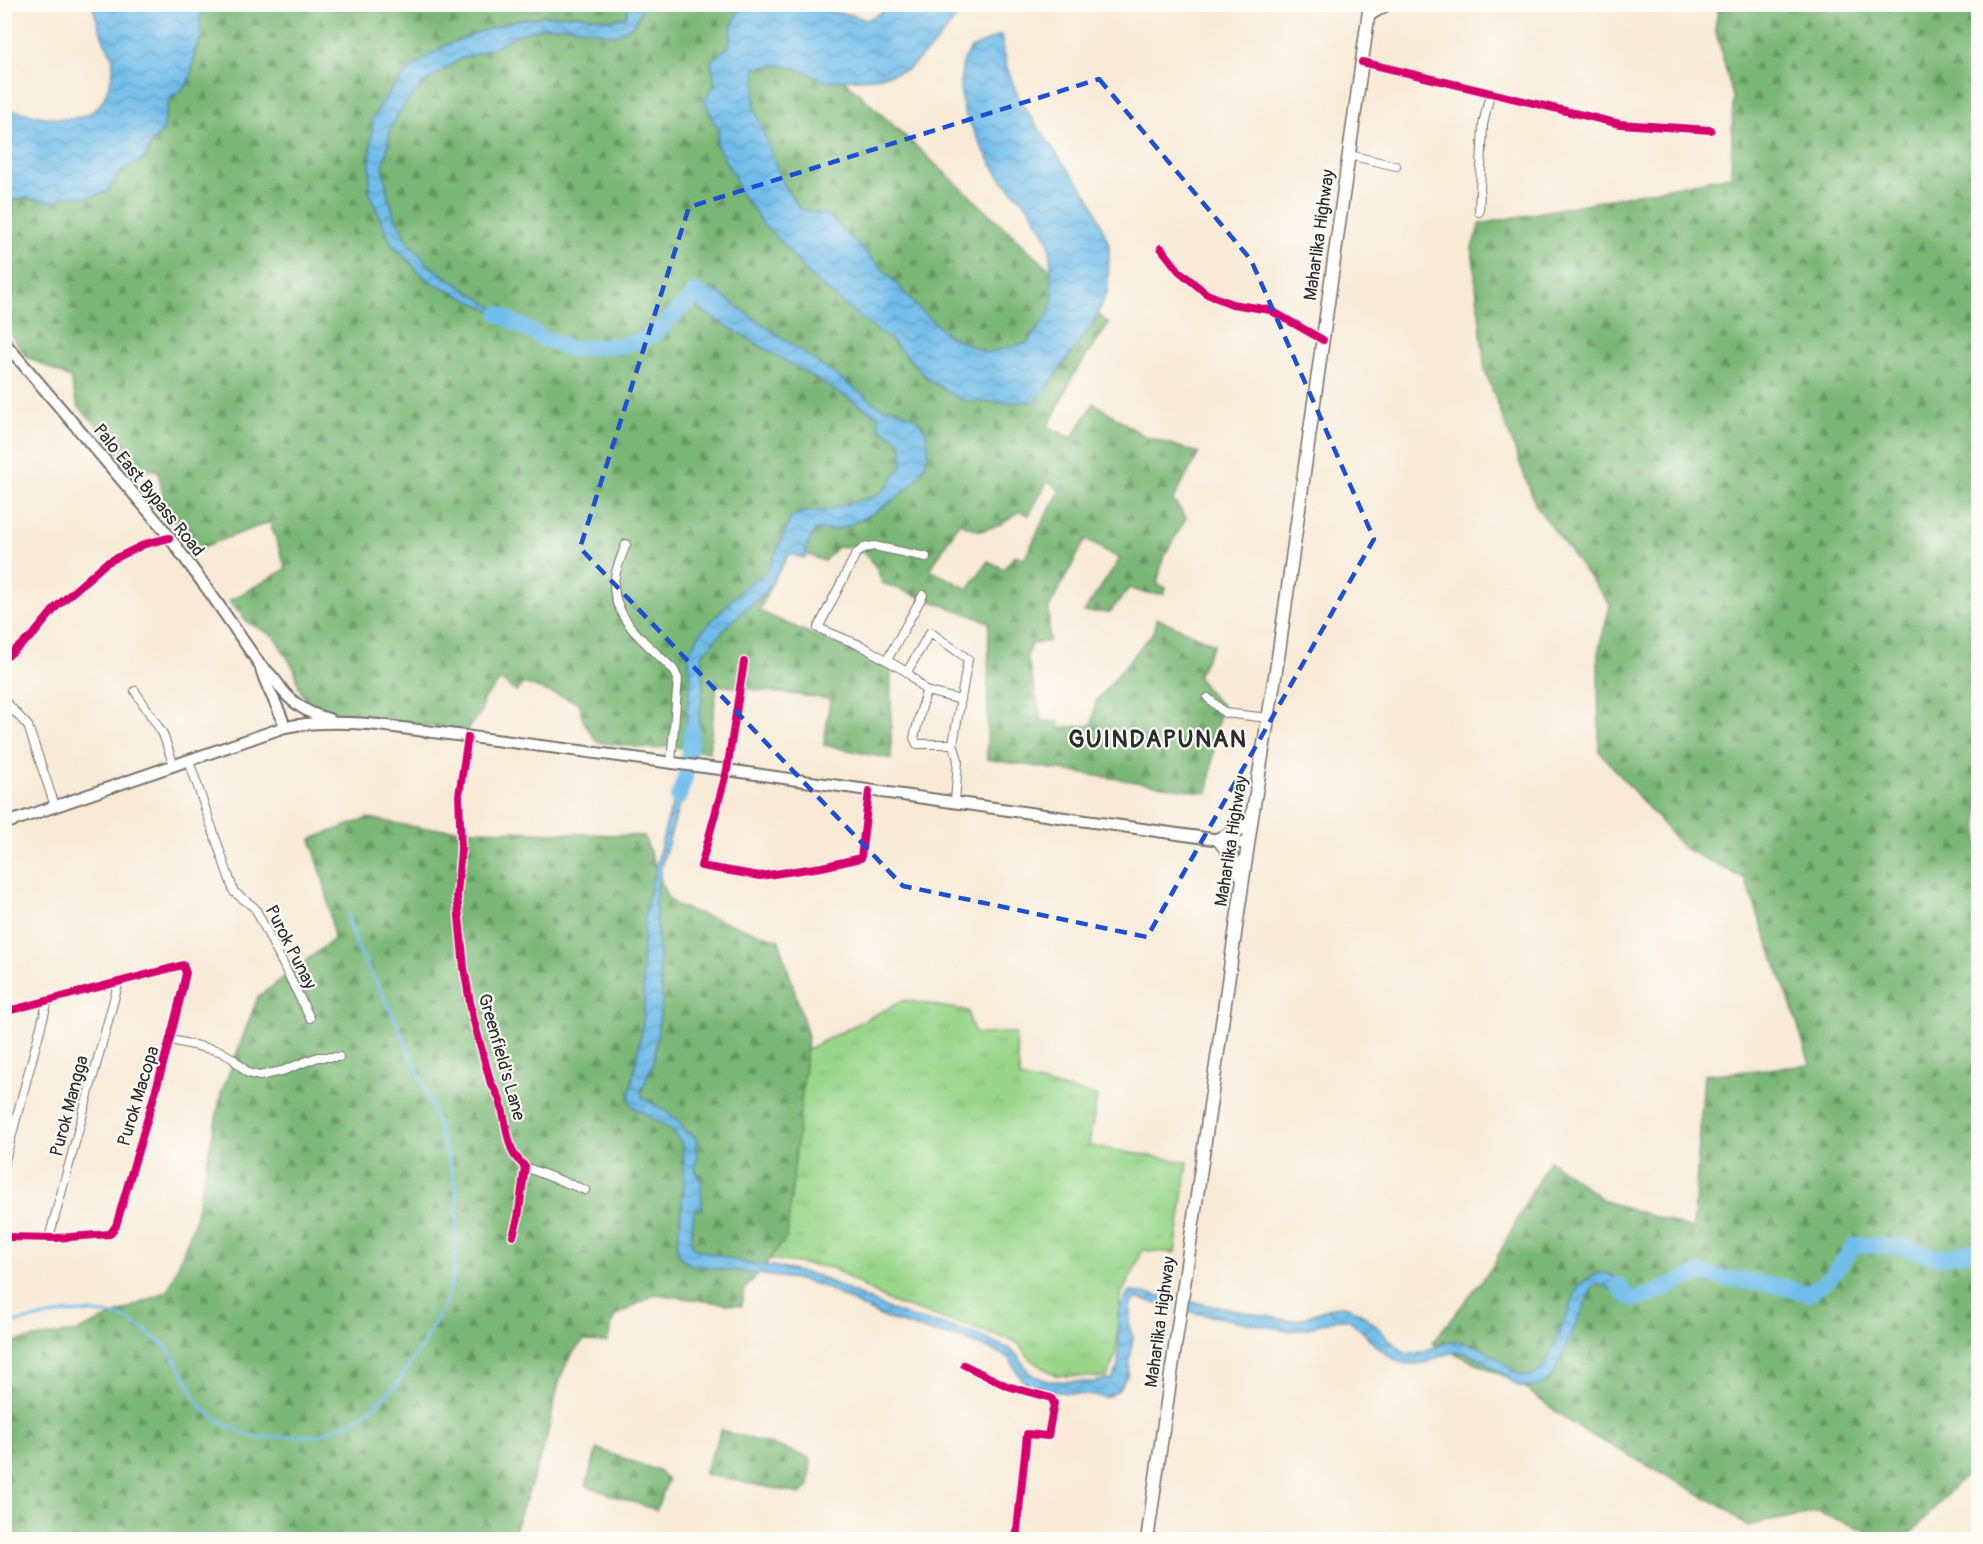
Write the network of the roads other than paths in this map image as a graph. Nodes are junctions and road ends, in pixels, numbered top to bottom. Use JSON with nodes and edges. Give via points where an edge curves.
{"nodes":[{"id":1,"x":1390,"y":4,"type":"edge"},
{"id":2,"x":1369,"y":11,"type":"edge"},
{"id":3,"x":1362,"y":62,"type":"junction"},
{"id":4,"x":1490,"y":93,"type":"junction"},
{"id":5,"x":1711,"y":130,"type":"dead end"},
{"id":6,"x":1349,"y":155,"type":"junction"},
{"id":7,"x":1396,"y":166,"type":"dead end"},
{"id":8,"x":1479,"y":212,"type":"dead end"},
{"id":9,"x":1161,"y":248,"type":"dead end"},
{"id":10,"x":1323,"y":340,"type":"junction"},
{"id":11,"x":4,"y":342,"type":"edge"},
{"id":12,"x":169,"y":538,"type":"junction"},
{"id":13,"x":626,"y":544,"type":"dead end"},
{"id":14,"x":926,"y":557,"type":"dead end"},
{"id":15,"x":923,"y":595,"type":"dead end"},
{"id":16,"x":4,"y":658,"type":"edge"},
{"id":17,"x":887,"y":660,"type":"junction"},
{"id":18,"x":744,"y":662,"type":"dead end"},
{"id":19,"x":260,"y":665,"type":"junction"},
{"id":20,"x":908,"y":672,"type":"junction"},
{"id":21,"x":135,"y":691,"type":"dead end"},
{"id":22,"x":926,"y":691,"type":"junction"},
{"id":23,"x":1208,"y":698,"type":"dead end"},
{"id":24,"x":4,"y":700,"type":"edge"},
{"id":25,"x":961,"y":700,"type":"junction"},
{"id":26,"x":298,"y":705,"type":"junction"},
{"id":27,"x":1268,"y":718,"type":"junction"},
{"id":28,"x":340,"y":722,"type":"junction"},
{"id":29,"x":303,"y":724,"type":"junction"},
{"id":30,"x":285,"y":728,"type":"junction"},
{"id":31,"x":468,"y":736,"type":"junction"},
{"id":32,"x":952,"y":744,"type":"junction"},
{"id":33,"x":189,"y":761,"type":"junction"},
{"id":34,"x":674,"y":763,"type":"junction"},
{"id":35,"x":174,"y":766,"type":"junction"},
{"id":36,"x":727,"y":770,"type":"junction"},
{"id":37,"x":869,"y":791,"type":"junction"},
{"id":38,"x":955,"y":803,"type":"junction"},
{"id":39,"x":55,"y":807,"type":"junction"},
{"id":40,"x":1252,"y":817,"type":"junction"},
{"id":41,"x":4,"y":824,"type":"edge"},
{"id":42,"x":1218,"y":839,"type":"junction"},
{"id":43,"x":1248,"y":844,"type":"junction"},
{"id":44,"x":1243,"y":879,"type":"junction"},
{"id":45,"x":118,"y":981,"type":"junction"},
{"id":46,"x":48,"y":1000,"type":"junction"},
{"id":47,"x":4,"y":1012,"type":"edge"},
{"id":48,"x":310,"y":1018,"type":"dead end"},
{"id":49,"x":171,"y":1040,"type":"junction"},
{"id":50,"x":339,"y":1057,"type":"dead end"},
{"id":51,"x":4,"y":1164,"type":"edge"},
{"id":52,"x":525,"y":1167,"type":"junction"},
{"id":53,"x":585,"y":1190,"type":"dead end"},
{"id":54,"x":513,"y":1236,"type":"dead end"},
{"id":55,"x":4,"y":1238,"type":"edge"},
{"id":56,"x":48,"y":1238,"type":"junction"},
{"id":57,"x":964,"y":1365,"type":"dead end"},
{"id":58,"x":1016,"y":1539,"type":"edge"},
{"id":59,"x":1147,"y":1539,"type":"edge"}],
"edges":[{"from":1,"to":2,"type":"street"},
{"from":2,"to":3,"type":"highway","name":"Maharlika Highway"},
{"from":3,"to":4,"type":"street"},
{"from":3,"to":6,"type":"highway","name":"Maharlika Highway"},
{"from":4,"to":5,"type":"street","via":[[1620,124]]},
{"from":4,"to":8,"type":"street","via":[[1483,125]]},
{"from":6,"to":7,"type":"street"},
{"from":6,"to":10,"type":"highway","name":"Maharlika Highway"},
{"from":9,"to":10,"type":"street","via":[[1179,271],[1207,294],[1232,304],[1270,310]]},
{"from":10,"to":27,"type":"highway","name":"Maharlika Highway"},
{"from":11,"to":12,"type":"main road","name":"Palo East Bypass Road"},
{"from":12,"to":16,"type":"street","via":[[145,544],[106,563]]},
{"from":12,"to":19,"type":"main road","name":"Palo East Bypass Road"},
{"from":13,"to":34,"type":"street","via":[[614,582],[616,603],[626,622],[674,670],[678,679]]},
{"from":14,"to":17,"type":"street","via":[[874,546],[864,548],[856,554],[818,628]]},
{"from":15,"to":17,"type":"street"},
{"from":17,"to":20,"type":"street"},
{"from":18,"to":36,"type":"street"},
{"from":19,"to":26,"type":"main road","name":"Palo East Bypass Road"},
{"from":19,"to":30,"type":"main road","name":"Palo East Bypass Road"},
{"from":20,"to":22,"type":"street"},
{"from":20,"to":25,"type":"street","via":[[930,632],[968,659]]},
{"from":21,"to":35,"type":"street","via":[[163,734]]},
{"from":22,"to":25,"type":"street"},
{"from":22,"to":32,"type":"street","via":[[914,742]]},
{"from":23,"to":27,"type":"street","via":[[1225,713]]},
{"from":24,"to":39,"type":"street","via":[[28,726]]},
{"from":25,"to":32,"type":"street"},
{"from":26,"to":28,"type":"main road","name":"Palo East Bypass Road"},
{"from":26,"to":29,"type":"main road","name":"Palo East Bypass Road","via":[[308,717]]},
{"from":27,"to":40,"type":"highway","name":"Maharlika Highway"},
{"from":28,"to":29,"type":"main road"},
{"from":28,"to":31,"type":"main road"},
{"from":29,"to":30,"type":"main road"},
{"from":30,"to":33,"type":"main road"},
{"from":31,"to":34,"type":"main road"},
{"from":31,"to":52,"type":"street","name":"Greenfield's Lane","via":[[459,795],[461,849],[457,896],[464,968],[491,1084],[514,1152]]},
{"from":32,"to":38,"type":"street","via":[[958,760]]},
{"from":33,"to":35,"type":"main road"},
{"from":33,"to":48,"type":"street","name":"Purok Punay","via":[[234,892],[255,908]]},
{"from":34,"to":36,"type":"main road"},
{"from":35,"to":39,"type":"main road"},
{"from":36,"to":37,"type":"main road"},
{"from":36,"to":37,"type":"street","via":[[701,866],[760,876],[861,858]]},
{"from":37,"to":38,"type":"main road"},
{"from":38,"to":42,"type":"main road"},
{"from":39,"to":41,"type":"main road"},
{"from":40,"to":42,"type":"highway","via":[[1236,832]]},
{"from":40,"to":43,"type":"highway","name":"Maharlika Highway"},
{"from":42,"to":43,"type":"main road"},
{"from":42,"to":44,"type":"highway"},
{"from":43,"to":44,"type":"highway","name":"Maharlika Highway"},
{"from":44,"to":59,"type":"highway","name":"Maharlika Highway"},
{"from":45,"to":46,"type":"street"},
{"from":45,"to":49,"type":"street","name":"Purok Macopa","via":[[183,965],[186,973]]},
{"from":45,"to":56,"type":"street","name":"Purok Mangga"},
{"from":46,"to":47,"type":"street"},
{"from":46,"to":51,"type":"street"},
{"from":49,"to":50,"type":"street","via":[[220,1051],[248,1073],[259,1076],[318,1057]]},
{"from":49,"to":56,"type":"street","name":"Purok Macopa","via":[[116,1226],[110,1234]]},
{"from":52,"to":53,"type":"street"},
{"from":52,"to":54,"type":"street"},
{"from":55,"to":56,"type":"street"},
{"from":57,"to":58,"type":"street","via":[[1007,1386],[1051,1398],[1054,1403],[1048,1436],[1027,1434]]}]}
